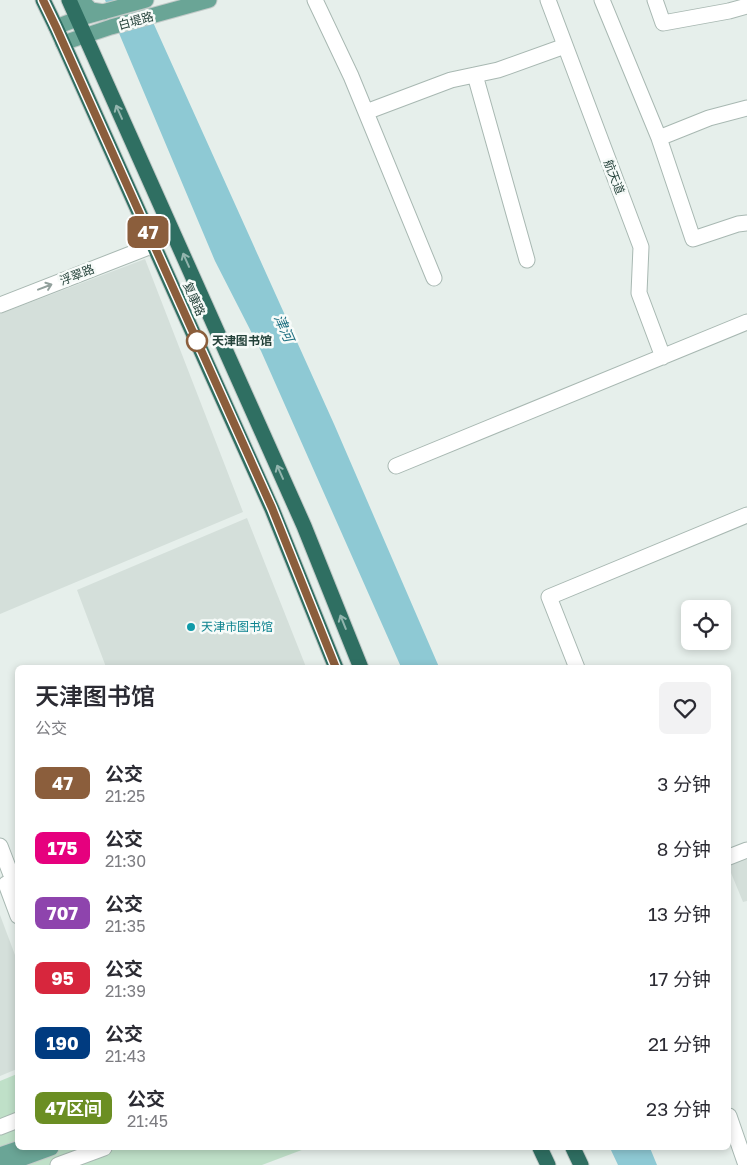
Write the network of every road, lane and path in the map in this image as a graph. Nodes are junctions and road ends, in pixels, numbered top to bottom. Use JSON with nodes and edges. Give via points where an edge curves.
{"nodes":[{"id":1,"x":43,"y":0,"type":"edge"},
{"id":2,"x":68,"y":0,"type":"edge"},
{"id":3,"x":82,"y":0,"type":"edge"},
{"id":4,"x":146,"y":0,"type":"edge"},
{"id":5,"x":209,"y":0,"type":"edge"},
{"id":6,"x":315,"y":0,"type":"edge"},
{"id":7,"x":548,"y":0,"type":"edge"},
{"id":8,"x":602,"y":0,"type":"edge"},
{"id":9,"x":655,"y":0,"type":"edge"},
{"id":10,"x":747,"y":6,"type":"edge"},
{"id":11,"x":106,"y":12,"type":"junction"},
{"id":12,"x":77,"y":19,"type":"junction"},
{"id":13,"x":56,"y":27,"type":"junction"},
{"id":14,"x":84,"y":35,"type":"junction"},
{"id":15,"x":63,"y":43,"type":"junction"},
{"id":16,"x":565,"y":46,"type":"junction"},
{"id":17,"x":476,"y":75,"type":"junction"},
{"id":18,"x":747,"y":108,"type":"edge"},
{"id":19,"x":366,"y":112,"type":"junction"},
{"id":20,"x":659,"y":138,"type":"junction"},
{"id":21,"x":747,"y":223,"type":"edge"},
{"id":22,"x":154,"y":246,"type":"junction"},
{"id":23,"x":527,"y":260,"type":"dead end"},
{"id":24,"x":434,"y":278,"type":"dead end"},
{"id":25,"x":0,"y":305,"type":"edge"},
{"id":26,"x":747,"y":322,"type":"edge"},
{"id":27,"x":663,"y":357,"type":"junction"},
{"id":28,"x":396,"y":466,"type":"dead end"},
{"id":29,"x":747,"y":516,"type":"edge"},
{"id":30,"x":335,"y":665,"type":"edge"},
{"id":31,"x":360,"y":665,"type":"edge"},
{"id":32,"x":576,"y":665,"type":"edge"},
{"id":33,"x":0,"y":846,"type":"edge"},
{"id":34,"x":747,"y":850,"type":"edge"},
{"id":35,"x":731,"y":857,"type":"edge"},
{"id":36,"x":0,"y":869,"type":"edge"},
{"id":37,"x":15,"y":885,"type":"edge"},
{"id":38,"x":15,"y":908,"type":"edge"},
{"id":39,"x":731,"y":1119,"type":"edge"},
{"id":40,"x":15,"y":1121,"type":"edge"},
{"id":41,"x":0,"y":1128,"type":"edge"},
{"id":42,"x":741,"y":1132,"type":"edge"},
{"id":43,"x":15,"y":1150,"type":"edge"},
{"id":44,"x":45,"y":1150,"type":"edge"},
{"id":45,"x":99,"y":1150,"type":"edge"},
{"id":46,"x":541,"y":1150,"type":"edge"},
{"id":47,"x":574,"y":1150,"type":"edge"},
{"id":48,"x":0,"y":1155,"type":"edge"},
{"id":49,"x":4,"y":1165,"type":"edge"},
{"id":50,"x":58,"y":1165,"type":"edge"},
{"id":51,"x":548,"y":1165,"type":"edge"},
{"id":52,"x":581,"y":1165,"type":"edge"},
{"id":53,"x":746,"y":1165,"type":"edge"}],
"edges":[{"from":1,"to":13,"type":"highway","name":"复康路"},
{"from":2,"to":12,"type":"highway","name":"复康路"},
{"from":3,"to":11,"type":"main road","via":[[92,10]]},
{"from":4,"to":11,"type":"main road","name":"白堤路"},
{"from":5,"to":14,"type":"main road","name":"白堤路"},
{"from":6,"to":19,"type":"street"},
{"from":7,"to":16,"type":"street","name":"航天道"},
{"from":8,"to":20,"type":"street"},
{"from":9,"to":10,"type":"street","via":[[662,23]]},
{"from":11,"to":12,"type":"main road","name":"白堤路"},
{"from":12,"to":13,"type":"main road","name":"白堤路"},
{"from":12,"to":14,"type":"highway","name":"复康路"},
{"from":13,"to":15,"type":"highway","name":"复康路"},
{"from":14,"to":15,"type":"main road","name":"白堤路"},
{"from":31,"to":14,"type":"highway","name":"复康路","one_way":true,"via":[[300,517]]},
{"from":15,"to":22,"type":"highway","name":"复康路"},
{"from":16,"to":17,"type":"street"},
{"from":16,"to":27,"type":"street","name":"航天道","via":[[640,247],[638,292]]},
{"from":17,"to":19,"type":"street","via":[[451,80]]},
{"from":17,"to":23,"type":"street"},
{"from":18,"to":20,"type":"street","via":[[708,118]]},
{"from":19,"to":24,"type":"street"},
{"from":20,"to":21,"type":"street","via":[[692,239]]},
{"from":25,"to":22,"type":"street","name":"浮翠路","one_way":true},
{"from":22,"to":30,"type":"highway","name":"复康路","via":[[272,508]]},
{"from":26,"to":27,"type":"street"},
{"from":27,"to":28,"type":"street"},
{"from":29,"to":32,"type":"street","via":[[549,597]]},
{"from":33,"to":37,"type":"street"},
{"from":34,"to":35,"type":"street"},
{"from":36,"to":38,"type":"street"},
{"from":39,"to":42,"type":"street"},
{"from":40,"to":41,"type":"street"},
{"from":42,"to":53,"type":"street"},
{"from":43,"to":48,"type":"main road"},
{"from":44,"to":49,"type":"main road"},
{"from":45,"to":50,"type":"street"},
{"from":46,"to":51,"type":"highway"},
{"from":47,"to":52,"type":"highway"}]}
